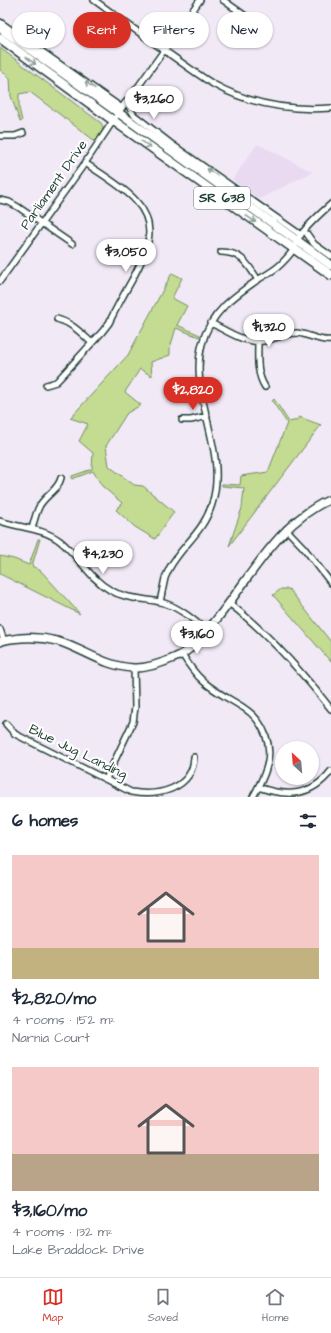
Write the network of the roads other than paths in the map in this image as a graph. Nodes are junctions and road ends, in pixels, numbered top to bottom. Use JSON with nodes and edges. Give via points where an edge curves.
{"nodes":[{"id":1,"x":94,"y":0,"type":"edge"},
{"id":2,"x":200,"y":0,"type":"edge"},
{"id":3,"x":223,"y":0,"type":"edge"},
{"id":4,"x":240,"y":12,"type":"edge"},
{"id":5,"x":0,"y":22,"type":"edge"},
{"id":6,"x":0,"y":28,"type":"edge"},
{"id":7,"x":0,"y":38,"type":"edge"},
{"id":8,"x":164,"y":51,"type":"junction"},
{"id":9,"x":130,"y":98,"type":"junction"},
{"id":10,"x":128,"y":105,"type":"junction"},
{"id":11,"x":331,"y":108,"type":"edge"},
{"id":12,"x":120,"y":112,"type":"junction"},
{"id":13,"x":114,"y":121,"type":"junction"},
{"id":14,"x":23,"y":133,"type":"dead end"},
{"id":15,"x":0,"y":136,"type":"edge"},
{"id":16,"x":170,"y":143,"type":"junction"},
{"id":17,"x":184,"y":160,"type":"junction"},
{"id":18,"x":85,"y":163,"type":"junction"},
{"id":19,"x":0,"y":200,"type":"edge"},
{"id":20,"x":331,"y":204,"type":"edge"},
{"id":21,"x":42,"y":223,"type":"junction"},
{"id":22,"x":310,"y":225,"type":"junction"},
{"id":23,"x":307,"y":234,"type":"junction"},
{"id":24,"x":300,"y":240,"type":"junction"},
{"id":25,"x":72,"y":244,"type":"dead end"},
{"id":26,"x":294,"y":249,"type":"junction"},
{"id":27,"x":221,"y":252,"type":"dead end"},
{"id":28,"x":331,"y":256,"type":"edge"},
{"id":29,"x":331,"y":265,"type":"edge"},
{"id":30,"x":331,"y":275,"type":"edge"},
{"id":31,"x":258,"y":280,"type":"junction"},
{"id":32,"x":0,"y":281,"type":"edge"},
{"id":33,"x":57,"y":319,"type":"dead end"},
{"id":34,"x":211,"y":324,"type":"junction"},
{"id":35,"x":331,"y":340,"type":"edge"},
{"id":36,"x":258,"y":341,"type":"junction"},
{"id":37,"x":92,"y":343,"type":"junction"},
{"id":38,"x":46,"y":385,"type":"dead end"},
{"id":39,"x":265,"y":387,"type":"dead end"},
{"id":40,"x":207,"y":416,"type":"junction"},
{"id":41,"x":182,"y":420,"type":"dead end"},
{"id":42,"x":61,"y":478,"type":"dead end"},
{"id":43,"x":331,"y":498,"type":"edge"},
{"id":44,"x":0,"y":521,"type":"edge"},
{"id":45,"x":32,"y":528,"type":"junction"},
{"id":46,"x":286,"y":529,"type":"junction"},
{"id":47,"x":331,"y":584,"type":"edge"},
{"id":48,"x":160,"y":602,"type":"junction"},
{"id":49,"x":229,"y":604,"type":"junction"},
{"id":50,"x":0,"y":629,"type":"edge"},
{"id":51,"x":207,"y":630,"type":"junction"},
{"id":52,"x":2,"y":641,"type":"edge"},
{"id":53,"x":182,"y":654,"type":"junction"},
{"id":54,"x":134,"y":668,"type":"junction"},
{"id":55,"x":331,"y":709,"type":"edge"},
{"id":56,"x":6,"y":724,"type":"dead end"},
{"id":57,"x":194,"y":757,"type":"dead end"},
{"id":58,"x":331,"y":771,"type":"edge"},
{"id":59,"x":106,"y":779,"type":"junction"},
{"id":60,"x":258,"y":787,"type":"junction"},
{"id":61,"x":253,"y":797,"type":"edge"}],
"edges":[{"from":1,"to":8,"type":"street"},
{"from":2,"to":8,"type":"street","name":"Parliament Drive"},
{"from":3,"to":4,"type":"street"},
{"from":12,"to":5,"type":"street","one_way":true},
{"from":6,"to":12,"type":"main road","number":"SR 638"},
{"from":7,"to":13,"type":"main road","number":"SR 638","one_way":true},
{"from":8,"to":9,"type":"street","name":"Parliament Drive"},
{"from":8,"to":11,"type":"street","via":[[212,83],[245,98],[282,107]]},
{"from":9,"to":10,"type":"street","name":"Parliament Drive"},
{"from":9,"to":12,"type":"street","name":"Parliament Drive"},
{"from":10,"to":12,"type":"street","name":"Parliament Drive"},
{"from":10,"to":16,"type":"street","via":[[134,115]]},
{"from":12,"to":13,"type":"street","name":"Parliament Drive"},
{"from":12,"to":17,"type":"main road","number":"SR 638"},
{"from":13,"to":18,"type":"street","name":"Parliament Drive"},
{"from":13,"to":26,"type":"main road","number":"SR 638","one_way":true},
{"from":14,"to":15,"type":"street"},
{"from":16,"to":17,"type":"main road"},
{"from":24,"to":16,"type":"street","one_way":true},
{"from":17,"to":24,"type":"main road","number":"SR 638"},
{"from":18,"to":21,"type":"street","name":"Parliament Drive"},
{"from":18,"to":37,"type":"street","via":[[137,201],[148,221],[149,234],[142,260],[109,323]]},
{"from":19,"to":21,"type":"street","via":[[14,204]]},
{"from":20,"to":22,"type":"street"},
{"from":21,"to":25,"type":"street"},
{"from":21,"to":32,"type":"street","name":"Parliament Drive"},
{"from":22,"to":23,"type":"street"},
{"from":22,"to":24,"type":"street"},
{"from":23,"to":24,"type":"street"},
{"from":23,"to":28,"type":"street","via":[[314,244]]},
{"from":24,"to":26,"type":"street"},
{"from":24,"to":29,"type":"main road","number":"SR 638"},
{"from":26,"to":30,"type":"main road","number":"SR 638"},
{"from":26,"to":31,"type":"street","via":[[281,264]]},
{"from":27,"to":31,"type":"street","via":[[232,253],[242,258]]},
{"from":31,"to":34,"type":"street","via":[[227,302]]},
{"from":33,"to":37,"type":"street","via":[[72,325]]},
{"from":34,"to":36,"type":"street","via":[[235,336]]},
{"from":34,"to":40,"type":"street","via":[[202,343],[199,366]]},
{"from":35,"to":36,"type":"street","via":[[295,333]]},
{"from":36,"to":39,"type":"street","via":[[258,374]]},
{"from":37,"to":38,"type":"street","via":[[56,382]]},
{"from":40,"to":41,"type":"street"},
{"from":40,"to":48,"type":"street","via":[[216,460],[214,498],[199,531],[168,569]]},
{"from":42,"to":45,"type":"street","via":[[59,485],[38,508]]},
{"from":43,"to":46,"type":"street","via":[[307,512]]},
{"from":44,"to":45,"type":"street"},
{"from":45,"to":48,"type":"street","via":[[60,540],[98,582],[110,590],[125,596]]},
{"from":46,"to":47,"type":"street"},
{"from":46,"to":49,"type":"street"},
{"from":48,"to":51,"type":"street","via":[[177,609]]},
{"from":49,"to":51,"type":"street"},
{"from":49,"to":55,"type":"street","via":[[272,640]]},
{"from":50,"to":52,"type":"street"},
{"from":51,"to":53,"type":"street","via":[[200,640]]},
{"from":52,"to":54,"type":"street","via":[[48,639],[66,644],[103,662]]},
{"from":53,"to":54,"type":"street","via":[[161,663]]},
{"from":53,"to":60,"type":"street","via":[[202,680],[248,711],[264,729],[269,756]]},
{"from":54,"to":59,"type":"street","via":[[133,722]]},
{"from":56,"to":59,"type":"street","name":"Blue Jug Landing","via":[[15,734]]},
{"from":57,"to":59,"type":"street","name":"Blue Jug Landing","via":[[188,778],[178,788],[166,794],[143,796]]},
{"from":58,"to":60,"type":"street","via":[[317,785],[298,793],[283,794]]},
{"from":60,"to":61,"type":"street"}]}
